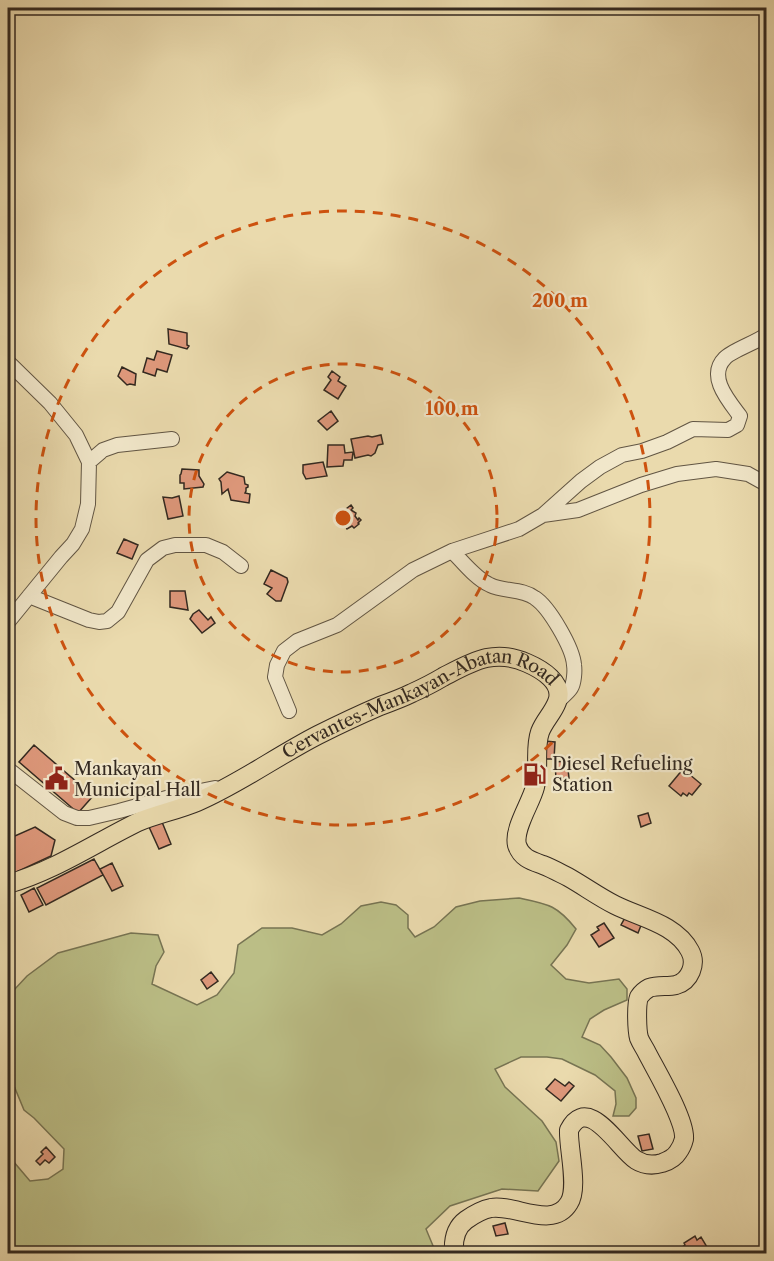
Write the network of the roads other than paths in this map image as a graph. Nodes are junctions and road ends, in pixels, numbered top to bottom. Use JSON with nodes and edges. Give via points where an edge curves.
{"nodes":[{"id":1,"x":766,"y":335,"type":"edge"},
{"id":2,"x":8,"y":362,"type":"edge"},
{"id":3,"x":172,"y":439,"type":"dead end"},
{"id":4,"x":89,"y":462,"type":"junction"},
{"id":5,"x":766,"y":484,"type":"edge"},
{"id":6,"x":543,"y":515,"type":"junction"},
{"id":7,"x":452,"y":551,"type":"junction"},
{"id":8,"x":241,"y":566,"type":"dead end"},
{"id":9,"x":28,"y":596,"type":"junction"},
{"id":10,"x":8,"y":622,"type":"edge"},
{"id":11,"x":558,"y":701,"type":"junction"},
{"id":12,"x":289,"y":711,"type":"dead end"},
{"id":13,"x":8,"y":768,"type":"edge"},
{"id":14,"x":231,"y":784,"type":"junction"},
{"id":15,"x":8,"y":884,"type":"edge"},
{"id":16,"x":454,"y":1254,"type":"edge"}],
"edges":[{"from":1,"to":6,"type":"street","via":[[726,357],[717,371],[719,382],[740,416],[737,425],[728,430],[693,429],[667,442],[622,455],[581,481]]},
{"from":2,"to":4,"type":"street","via":[[76,435]]},
{"from":3,"to":4,"type":"street","via":[[117,445]]},
{"from":4,"to":9,"type":"street","via":[[88,504],[82,529]]},
{"from":5,"to":6,"type":"street","via":[[748,474],[716,469],[677,474],[578,510]]},
{"from":6,"to":7,"type":"street","via":[[519,529]]},
{"from":7,"to":11,"type":"street","via":[[489,585],[534,597],[548,610],[574,664],[570,690]]},
{"from":7,"to":12,"type":"street","via":[[413,570],[337,625],[297,641],[284,651],[275,677]]},
{"from":8,"to":9,"type":"street","via":[[206,544],[163,548],[147,560],[118,612],[107,621],[89,620]]},
{"from":9,"to":10,"type":"street"},
{"from":11,"to":14,"type":"main road","name":"Cervantes-Mankayan-Abatan Road","via":[[555,684],[544,671],[514,658],[490,657],[319,734]]},
{"from":11,"to":16,"type":"main road","name":"Cervantes-Mankayan-Abatan Road","via":[[538,737],[536,783],[517,844],[529,861],[664,926],[688,948],[693,958],[689,976],[678,985],[644,991],[639,998],[638,1015],[639,1038],[672,1100],[684,1139],[673,1158],[646,1165],[625,1151],[599,1122],[580,1117],[569,1130],[573,1186],[569,1204],[560,1213],[549,1216],[491,1208],[474,1214],[460,1224]]},
{"from":13,"to":14,"type":"street","via":[[64,813],[77,818]]},
{"from":14,"to":15,"type":"main road","name":"Cervantes-Mankayan-Abatan Road"}]}
